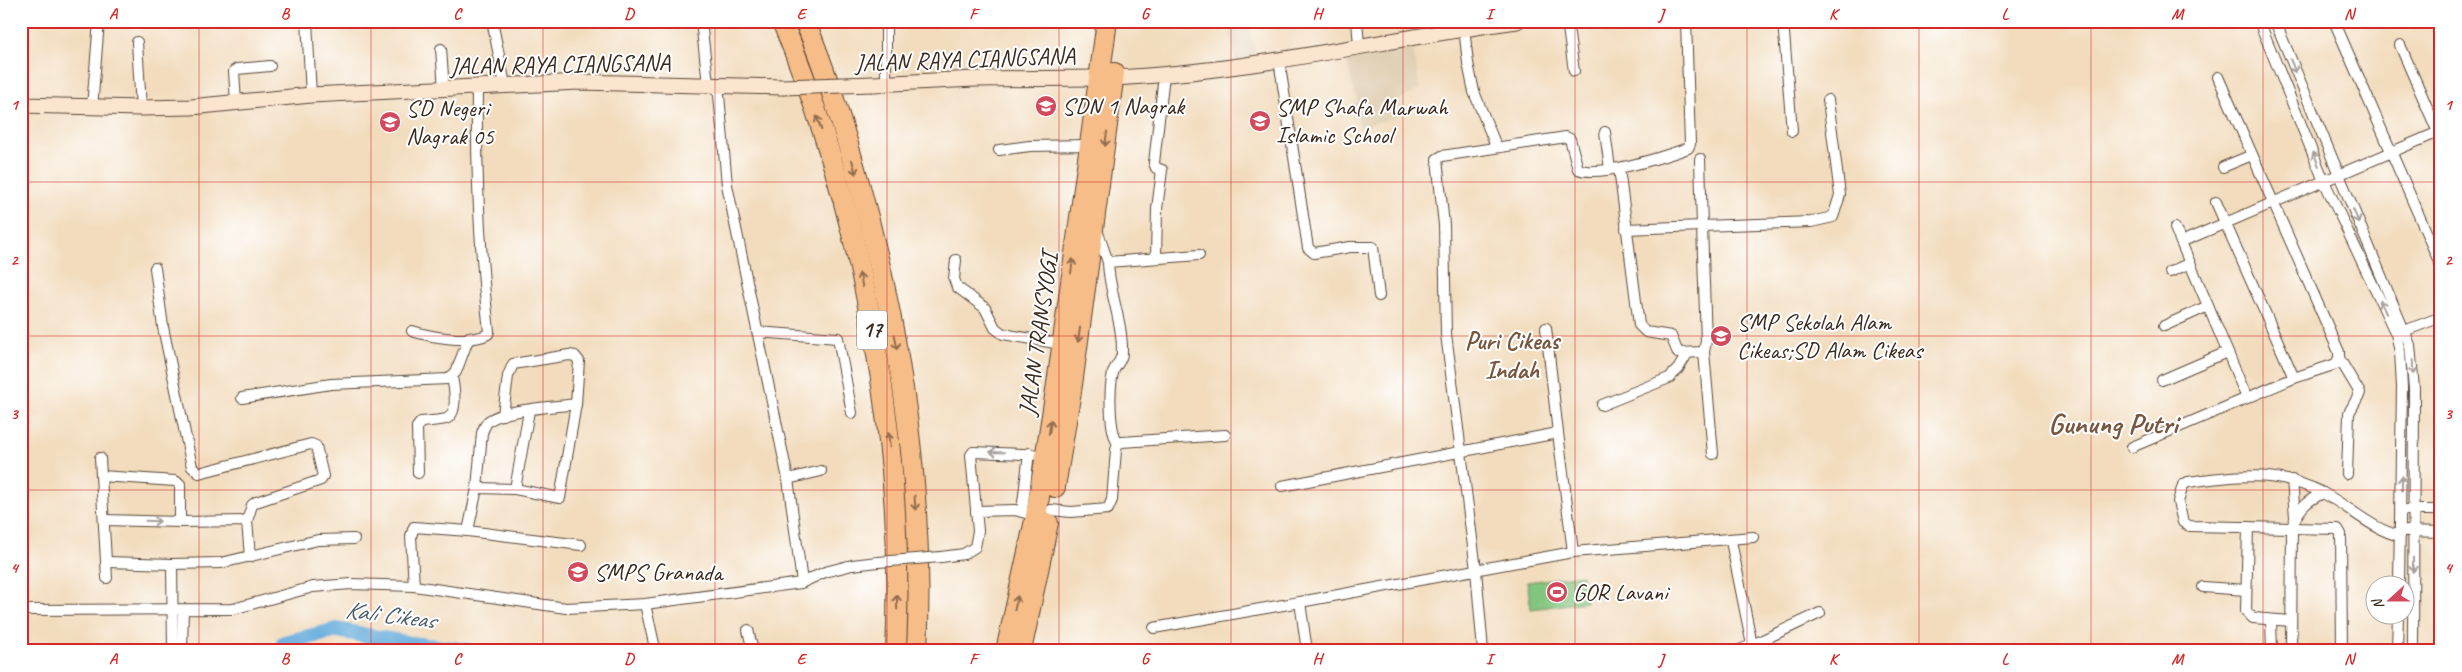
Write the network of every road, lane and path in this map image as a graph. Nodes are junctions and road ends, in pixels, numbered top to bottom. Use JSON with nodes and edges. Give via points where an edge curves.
{"nodes":[{"id":1,"x":99,"y":21,"type":"edge"},
{"id":2,"x":307,"y":21,"type":"edge"},
{"id":3,"x":492,"y":21,"type":"edge"},
{"id":4,"x":701,"y":21,"type":"edge"},
{"id":5,"x":782,"y":21,"type":"edge"},
{"id":6,"x":805,"y":21,"type":"edge"},
{"id":7,"x":886,"y":21,"type":"edge"},
{"id":8,"x":1107,"y":21,"type":"edge"},
{"id":9,"x":1121,"y":21,"type":"edge"},
{"id":10,"x":1357,"y":21,"type":"edge"},
{"id":11,"x":1517,"y":21,"type":"edge"},
{"id":12,"x":1567,"y":21,"type":"edge"},
{"id":13,"x":1686,"y":21,"type":"edge"},
{"id":14,"x":1783,"y":21,"type":"edge"},
{"id":15,"x":2259,"y":21,"type":"edge"},
{"id":16,"x":2275,"y":21,"type":"edge"},
{"id":17,"x":2335,"y":23,"type":"dead end"},
{"id":18,"x":1457,"y":26,"type":"edge"},
{"id":19,"x":137,"y":42,"type":"dead end"},
{"id":20,"x":1359,"y":45,"type":"junction"},
{"id":21,"x":2400,"y":45,"type":"dead end"},
{"id":22,"x":440,"y":49,"type":"dead end"},
{"id":23,"x":1279,"y":60,"type":"junction"},
{"id":24,"x":270,"y":66,"type":"dead end"},
{"id":25,"x":1574,"y":71,"type":"dead end"},
{"id":26,"x":1164,"y":76,"type":"junction"},
{"id":27,"x":2218,"y":77,"type":"dead end"},
{"id":28,"x":1107,"y":78,"type":"junction"},
{"id":29,"x":713,"y":84,"type":"junction"},
{"id":30,"x":880,"y":84,"type":"junction"},
{"id":31,"x":505,"y":85,"type":"junction"},
{"id":32,"x":477,"y":87,"type":"junction"},
{"id":33,"x":444,"y":88,"type":"junction"},
{"id":34,"x":311,"y":95,"type":"junction"},
{"id":35,"x":1828,"y":100,"type":"dead end"},
{"id":36,"x":236,"y":102,"type":"junction"},
{"id":37,"x":21,"y":106,"type":"edge"},
{"id":38,"x":92,"y":108,"type":"junction"},
{"id":39,"x":141,"y":108,"type":"junction"},
{"id":40,"x":1792,"y":131,"type":"dead end"},
{"id":41,"x":1605,"y":132,"type":"dead end"},
{"id":42,"x":2440,"y":134,"type":"edge"},
{"id":43,"x":1089,"y":145,"type":"junction"},
{"id":44,"x":1496,"y":146,"type":"junction"},
{"id":45,"x":998,"y":150,"type":"dead end"},
{"id":46,"x":2392,"y":151,"type":"junction"},
{"id":47,"x":2252,"y":156,"type":"junction"},
{"id":48,"x":1700,"y":159,"type":"dead end"},
{"id":49,"x":2223,"y":167,"type":"dead end"},
{"id":50,"x":1615,"y":169,"type":"junction"},
{"id":51,"x":2338,"y":174,"type":"junction"},
{"id":52,"x":2324,"y":180,"type":"junction"},
{"id":53,"x":2216,"y":202,"type":"dead end"},
{"id":54,"x":2272,"y":203,"type":"junction"},
{"id":55,"x":1094,"y":221,"type":"junction"},
{"id":56,"x":2225,"y":223,"type":"junction"},
{"id":57,"x":1702,"y":226,"type":"junction"},
{"id":58,"x":2175,"y":228,"type":"dead end"},
{"id":59,"x":1626,"y":229,"type":"junction"},
{"id":60,"x":2181,"y":242,"type":"junction"},
{"id":61,"x":1199,"y":255,"type":"dead end"},
{"id":62,"x":1156,"y":258,"type":"junction"},
{"id":63,"x":956,"y":260,"type":"dead end"},
{"id":64,"x":1108,"y":262,"type":"junction"},
{"id":65,"x":2190,"y":264,"type":"junction"},
{"id":66,"x":2441,"y":266,"type":"edge"},
{"id":67,"x":155,"y":268,"type":"dead end"},
{"id":68,"x":2170,"y":272,"type":"dead end"},
{"id":69,"x":1379,"y":296,"type":"dead end"},
{"id":70,"x":2208,"y":306,"type":"junction"},
{"id":71,"x":2441,"y":317,"type":"edge"},
{"id":72,"x":2164,"y":326,"type":"dead end"},
{"id":73,"x":1546,"y":328,"type":"dead end"},
{"id":74,"x":412,"y":330,"type":"dead end"},
{"id":75,"x":2406,"y":330,"type":"junction"},
{"id":76,"x":757,"y":332,"type":"junction"},
{"id":77,"x":2396,"y":334,"type":"junction"},
{"id":78,"x":469,"y":337,"type":"junction"},
{"id":79,"x":1061,"y":344,"type":"junction"},
{"id":80,"x":1704,"y":352,"type":"junction"},
{"id":81,"x":2227,"y":352,"type":"junction"},
{"id":82,"x":1687,"y":354,"type":"junction"},
{"id":83,"x":2339,"y":358,"type":"junction"},
{"id":84,"x":452,"y":377,"type":"junction"},
{"id":85,"x":2294,"y":378,"type":"junction"},
{"id":86,"x":2162,"y":380,"type":"dead end"},
{"id":87,"x":1065,"y":385,"type":"junction"},
{"id":88,"x":242,"y":398,"type":"dead end"},
{"id":89,"x":2247,"y":398,"type":"junction"},
{"id":90,"x":576,"y":404,"type":"junction"},
{"id":91,"x":1602,"y":405,"type":"dead end"},
{"id":92,"x":529,"y":411,"type":"junction"},
{"id":93,"x":852,"y":413,"type":"dead end"},
{"id":94,"x":503,"y":415,"type":"junction"},
{"id":95,"x":1558,"y":433,"type":"junction"},
{"id":96,"x":1225,"y":435,"type":"dead end"},
{"id":97,"x":1118,"y":444,"type":"junction"},
{"id":98,"x":2132,"y":448,"type":"dead end"},
{"id":99,"x":1461,"y":453,"type":"junction"},
{"id":100,"x":1037,"y":454,"type":"junction"},
{"id":101,"x":1713,"y":454,"type":"dead end"},
{"id":102,"x":100,"y":458,"type":"dead end"},
{"id":103,"x":821,"y":471,"type":"dead end"},
{"id":104,"x":418,"y":473,"type":"dead end"},
{"id":105,"x":2347,"y":474,"type":"dead end"},
{"id":106,"x":101,"y":476,"type":"junction"},
{"id":107,"x":788,"y":479,"type":"junction"},
{"id":108,"x":2292,"y":480,"type":"junction"},
{"id":109,"x":1282,"y":486,"type":"dead end"},
{"id":110,"x":477,"y":488,"type":"junction"},
{"id":111,"x":515,"y":489,"type":"junction"},
{"id":112,"x":2323,"y":494,"type":"junction"},
{"id":113,"x":2401,"y":510,"type":"junction"},
{"id":114,"x":2412,"y":510,"type":"junction"},
{"id":115,"x":2441,"y":510,"type":"edge"},
{"id":116,"x":976,"y":511,"type":"junction"},
{"id":117,"x":1036,"y":512,"type":"junction"},
{"id":118,"x":104,"y":520,"type":"junction"},
{"id":119,"x":247,"y":521,"type":"junction"},
{"id":120,"x":180,"y":522,"type":"junction"},
{"id":121,"x":2294,"y":522,"type":"junction"},
{"id":122,"x":2248,"y":527,"type":"junction"},
{"id":123,"x":468,"y":531,"type":"junction"},
{"id":124,"x":2412,"y":531,"type":"junction"},
{"id":125,"x":2441,"y":532,"type":"edge"},
{"id":126,"x":2401,"y":534,"type":"junction"},
{"id":127,"x":1754,"y":538,"type":"dead end"},
{"id":128,"x":354,"y":539,"type":"dead end"},
{"id":129,"x":1731,"y":541,"type":"junction"},
{"id":130,"x":581,"y":545,"type":"dead end"},
{"id":131,"x":1573,"y":552,"type":"junction"},
{"id":132,"x":250,"y":557,"type":"junction"},
{"id":133,"x":108,"y":562,"type":"junction"},
{"id":134,"x":172,"y":564,"type":"junction"},
{"id":135,"x":1476,"y":570,"type":"junction"},
{"id":136,"x":2399,"y":574,"type":"edge"},
{"id":137,"x":107,"y":578,"type":"dead end"},
{"id":138,"x":802,"y":582,"type":"junction"},
{"id":139,"x":414,"y":586,"type":"junction"},
{"id":140,"x":2203,"y":587,"type":"dead end"},
{"id":141,"x":2246,"y":590,"type":"junction"},
{"id":142,"x":1300,"y":602,"type":"junction"},
{"id":143,"x":645,"y":604,"type":"junction"},
{"id":144,"x":21,"y":610,"type":"edge"},
{"id":145,"x":178,"y":610,"type":"junction"},
{"id":146,"x":1820,"y":613,"type":"dead end"},
{"id":147,"x":2271,"y":621,"type":"junction"},
{"id":148,"x":2291,"y":621,"type":"junction"},
{"id":149,"x":2398,"y":624,"type":"edge"},
{"id":150,"x":1154,"y":628,"type":"dead end"},
{"id":151,"x":748,"y":630,"type":"dead end"},
{"id":152,"x":1752,"y":645,"type":"junction"},
{"id":153,"x":753,"y":649,"type":"edge"},
{"id":154,"x":173,"y":651,"type":"edge"},
{"id":155,"x":182,"y":651,"type":"edge"},
{"id":156,"x":660,"y":651,"type":"edge"},
{"id":157,"x":739,"y":651,"type":"edge"},
{"id":158,"x":896,"y":651,"type":"edge"},
{"id":159,"x":917,"y":651,"type":"edge"},
{"id":160,"x":1006,"y":651,"type":"edge"},
{"id":161,"x":1021,"y":651,"type":"edge"},
{"id":162,"x":1307,"y":651,"type":"edge"},
{"id":163,"x":1483,"y":651,"type":"edge"},
{"id":164,"x":1737,"y":651,"type":"edge"},
{"id":165,"x":2272,"y":651,"type":"edge"},
{"id":166,"x":2291,"y":651,"type":"edge"},
{"id":167,"x":2342,"y":651,"type":"edge"},
{"id":168,"x":2397,"y":651,"type":"edge"},
{"id":169,"x":2413,"y":651,"type":"edge"}],
"edges":[{"from":1,"to":38,"type":"street"},
{"from":2,"to":34,"type":"street"},
{"from":3,"to":31,"type":"street"},
{"from":4,"to":29,"type":"street"},
{"from":158,"to":5,"type":"highway","number":"17","one_way":true,"via":[[897,540],[888,436],[875,345],[855,250],[823,134]]},
{"from":6,"to":159,"type":"highway","number":"17","one_way":true,"via":[[842,123],[876,243],[896,340],[910,434],[917,529]]},
{"from":7,"to":30,"type":"street"},
{"from":8,"to":28,"type":"highway","name":"JALAN TRANSYOGI"},
{"from":9,"to":28,"type":"highway","name":"JALAN TRANSYOGI"},
{"from":10,"to":20,"type":"street"},
{"from":11,"to":18,"type":"main road","name":"JALAN RAYA CIANGSANA"},
{"from":12,"to":25,"type":"street"},
{"from":13,"to":50,"type":"street","via":[[1690,146]]},
{"from":14,"to":40,"type":"street"},
{"from":52,"to":15,"type":"street","one_way":true},
{"from":16,"to":51,"type":"street","one_way":true},
{"from":17,"to":46,"type":"street"},
{"from":18,"to":20,"type":"main road","name":"JALAN RAYA CIANGSANA"},
{"from":18,"to":44,"type":"street","via":[[1474,92]]},
{"from":19,"to":39,"type":"street"},
{"from":20,"to":23,"type":"main road","name":"JALAN RAYA CIANGSANA"},
{"from":21,"to":42,"type":"street"},
{"from":22,"to":33,"type":"street"},
{"from":23,"to":26,"type":"main road","name":"JALAN RAYA CIANGSANA"},
{"from":23,"to":69,"type":"street","via":[[1308,248],[1314,253],[1373,247]]},
{"from":24,"to":36,"type":"street","via":[[234,71]]},
{"from":26,"to":28,"type":"main road","name":"JALAN RAYA CIANGSANA"},
{"from":26,"to":62,"type":"street","via":[[1154,163],[1162,170],[1156,216]]},
{"from":27,"to":47,"type":"street"},
{"from":28,"to":30,"type":"main road","name":"JALAN RAYA CIANGSANA"},
{"from":28,"to":43,"type":"highway","name":"JALAN TRANSYOGI"},
{"from":28,"to":55,"type":"highway","name":"JALAN TRANSYOGI","one_way":true},
{"from":29,"to":30,"type":"main road","name":"JALAN RAYA CIANGSANA","bridge":true,"via":[[782,87]]},
{"from":29,"to":31,"type":"main road","name":"JALAN RAYA CIANGSANA","via":[[579,82]]},
{"from":29,"to":76,"type":"street","via":[[727,185]]},
{"from":31,"to":32,"type":"main road","name":"JALAN RAYA CIANGSANA"},
{"from":32,"to":33,"type":"main road","name":"JALAN RAYA CIANGSANA"},
{"from":32,"to":78,"type":"street","via":[[480,256],[489,331],[486,336]]},
{"from":33,"to":34,"type":"main road","name":"JALAN RAYA CIANGSANA"},
{"from":34,"to":36,"type":"main road","name":"JALAN RAYA CIANGSANA"},
{"from":35,"to":57,"type":"street","via":[[1840,195],[1833,217],[1812,222]]},
{"from":36,"to":39,"type":"main road","name":"JALAN RAYA CIANGSANA"},
{"from":37,"to":38,"type":"main road","name":"JALAN RAYA CIANGSANA"},
{"from":38,"to":39,"type":"main road","name":"JALAN RAYA CIANGSANA"},
{"from":41,"to":50,"type":"street"},
{"from":42,"to":46,"type":"street"},
{"from":43,"to":45,"type":"street"},
{"from":79,"to":43,"type":"highway","name":"JALAN TRANSYOGI","one_way":true},
{"from":44,"to":50,"type":"street","via":[[1567,137],[1579,170]]},
{"from":44,"to":99,"type":"street","via":[[1442,156],[1436,162],[1444,225],[1446,334]]},
{"from":46,"to":51,"type":"street"},
{"from":46,"to":66,"type":"street"},
{"from":47,"to":49,"type":"street"},
{"from":47,"to":54,"type":"street"},
{"from":48,"to":57,"type":"street"},
{"from":50,"to":59,"type":"street"},
{"from":51,"to":52,"type":"street"},
{"from":51,"to":75,"type":"street","one_way":true},
{"from":52,"to":54,"type":"street"},
{"from":77,"to":52,"type":"street","one_way":true},
{"from":53,"to":56,"type":"street"},
{"from":54,"to":56,"type":"street"},
{"from":54,"to":83,"type":"street"},
{"from":55,"to":64,"type":"street"},
{"from":55,"to":87,"type":"highway","name":"JALAN TRANSYOGI","one_way":true},
{"from":56,"to":60,"type":"street"},
{"from":56,"to":85,"type":"street"},
{"from":57,"to":59,"type":"street"},
{"from":57,"to":80,"type":"street"},
{"from":58,"to":60,"type":"street"},
{"from":59,"to":82,"type":"street","via":[[1639,325],[1646,332],[1671,336],[1678,353]]},
{"from":60,"to":65,"type":"street"},
{"from":61,"to":62,"type":"street"},
{"from":62,"to":64,"type":"street"},
{"from":63,"to":79,"type":"street","via":[[954,279],[957,288],[985,308],[1003,334]]},
{"from":64,"to":97,"type":"street","via":[[1112,296],[1120,322],[1122,353],[1112,376],[1111,430]]},
{"from":65,"to":68,"type":"street"},
{"from":65,"to":70,"type":"street"},
{"from":67,"to":119,"type":"street","via":[[163,327],[195,471],[199,473],[311,444],[316,446],[323,476],[321,480],[256,502]]},
{"from":70,"to":72,"type":"street"},
{"from":70,"to":81,"type":"street"},
{"from":71,"to":75,"type":"street"},
{"from":73,"to":95,"type":"street"},
{"from":74,"to":78,"type":"street","via":[[438,338]]},
{"from":75,"to":77,"type":"street"},
{"from":75,"to":114,"type":"street","one_way":true,"via":[[2413,358]]},
{"from":76,"to":93,"type":"street","via":[[838,338]]},
{"from":76,"to":107,"type":"street"},
{"from":113,"to":77,"type":"street","one_way":true,"via":[[2402,387]]},
{"from":78,"to":84,"type":"street"},
{"from":79,"to":87,"type":"highway","name":"JALAN TRANSYOGI"},
{"from":80,"to":82,"type":"street"},
{"from":80,"to":101,"type":"street"},
{"from":81,"to":86,"type":"street"},
{"from":81,"to":89,"type":"street"},
{"from":82,"to":91,"type":"street","via":[[1669,378]]},
{"from":83,"to":85,"type":"street","via":[[2336,364]]},
{"from":83,"to":105,"type":"street","via":[[2360,393],[2350,414]]},
{"from":84,"to":88,"type":"street","via":[[331,384]]},
{"from":84,"to":104,"type":"street","via":[[456,400],[450,416],[421,422],[417,427]]},
{"from":85,"to":89,"type":"street"},
{"from":100,"to":87,"type":"highway","name":"JALAN TRANSYOGI","one_way":true},
{"from":87,"to":117,"type":"highway","name":"JALAN TRANSYOGI"},
{"from":89,"to":98,"type":"street"},
{"from":90,"to":92,"type":"street"},
{"from":90,"to":94,"type":"street","via":[[579,361],[575,356],[517,362],[508,376]]},
{"from":90,"to":111,"type":"street","via":[[561,497]]},
{"from":92,"to":94,"type":"street"},
{"from":92,"to":111,"type":"street"},
{"from":94,"to":110,"type":"street","via":[[489,420],[482,433]]},
{"from":95,"to":99,"type":"street"},
{"from":95,"to":131,"type":"street"},
{"from":96,"to":97,"type":"street"},
{"from":97,"to":117,"type":"street","via":[[1112,500],[1108,509]]},
{"from":99,"to":109,"type":"street"},
{"from":99,"to":135,"type":"street"},
{"from":100,"to":116,"type":"street","one_way":true,"via":[[973,452]]},
{"from":100,"to":117,"type":"highway","name":"JALAN TRANSYOGI"},
{"from":102,"to":106,"type":"street"},
{"from":103,"to":107,"type":"street"},
{"from":106,"to":118,"type":"street"},
{"from":106,"to":120,"type":"street","via":[[176,481],[180,484]]},
{"from":107,"to":138,"type":"street"},
{"from":108,"to":112,"type":"street"},
{"from":108,"to":121,"type":"street"},
{"from":108,"to":122,"type":"street","via":[[2236,475],[2183,484],[2178,502],[2183,522],[2192,527]]},
{"from":110,"to":111,"type":"street"},
{"from":110,"to":123,"type":"street"},
{"from":112,"to":121,"type":"street","via":[[2304,505]]},
{"from":112,"to":126,"type":"street","via":[[2384,532]]},
{"from":113,"to":114,"type":"street"},
{"from":113,"to":126,"type":"street"},
{"from":114,"to":115,"type":"street"},
{"from":114,"to":124,"type":"street"},
{"from":116,"to":117,"type":"street"},
{"from":116,"to":138,"type":"street","bridge":true,"via":[[978,531],[975,547],[964,554],[852,565]]},
{"from":160,"to":117,"type":"highway","name":"JALAN TRANSYOGI","one_way":true},
{"from":117,"to":161,"type":"highway","name":"JALAN TRANSYOGI"},
{"from":118,"to":120,"type":"street","one_way":true},
{"from":118,"to":133,"type":"street"},
{"from":119,"to":120,"type":"street"},
{"from":119,"to":132,"type":"street"},
{"from":121,"to":122,"type":"street"},
{"from":121,"to":148,"type":"street"},
{"from":121,"to":167,"type":"street","via":[[2337,528],[2341,534]]},
{"from":122,"to":141,"type":"street"},
{"from":123,"to":130,"type":"street"},
{"from":123,"to":139,"type":"street","via":[[414,527],[411,536]]},
{"from":124,"to":125,"type":"street"},
{"from":124,"to":126,"type":"street"},
{"from":124,"to":169,"type":"street","one_way":true},
{"from":126,"to":136,"type":"street"},
{"from":127,"to":129,"type":"street"},
{"from":128,"to":132,"type":"street","via":[[318,540]]},
{"from":129,"to":131,"type":"street"},
{"from":129,"to":152,"type":"street"},
{"from":131,"to":135,"type":"street"},
{"from":132,"to":134,"type":"street","via":[[221,563]]},
{"from":133,"to":134,"type":"street"},
{"from":133,"to":137,"type":"street"},
{"from":134,"to":145,"type":"street"},
{"from":135,"to":142,"type":"street"},
{"from":135,"to":163,"type":"street"},
{"from":138,"to":143,"type":"street"},
{"from":139,"to":143,"type":"street","via":[[566,608]]},
{"from":139,"to":145,"type":"street","via":[[351,584],[312,587],[232,609]]},
{"from":140,"to":141,"type":"street"},
{"from":141,"to":147,"type":"street","via":[[2248,614]]},
{"from":142,"to":150,"type":"street"},
{"from":142,"to":162,"type":"street"},
{"from":143,"to":156,"type":"street","via":[[655,648]]},
{"from":144,"to":145,"type":"street"},
{"from":145,"to":154,"type":"street"},
{"from":145,"to":155,"type":"street"},
{"from":146,"to":152,"type":"street"},
{"from":147,"to":148,"type":"street"},
{"from":147,"to":165,"type":"street"},
{"from":148,"to":166,"type":"street"},
{"from":149,"to":168,"type":"street"},
{"from":151,"to":153,"type":"street"},
{"from":152,"to":164,"type":"street"},
{"from":153,"to":157,"type":"street"}]}
